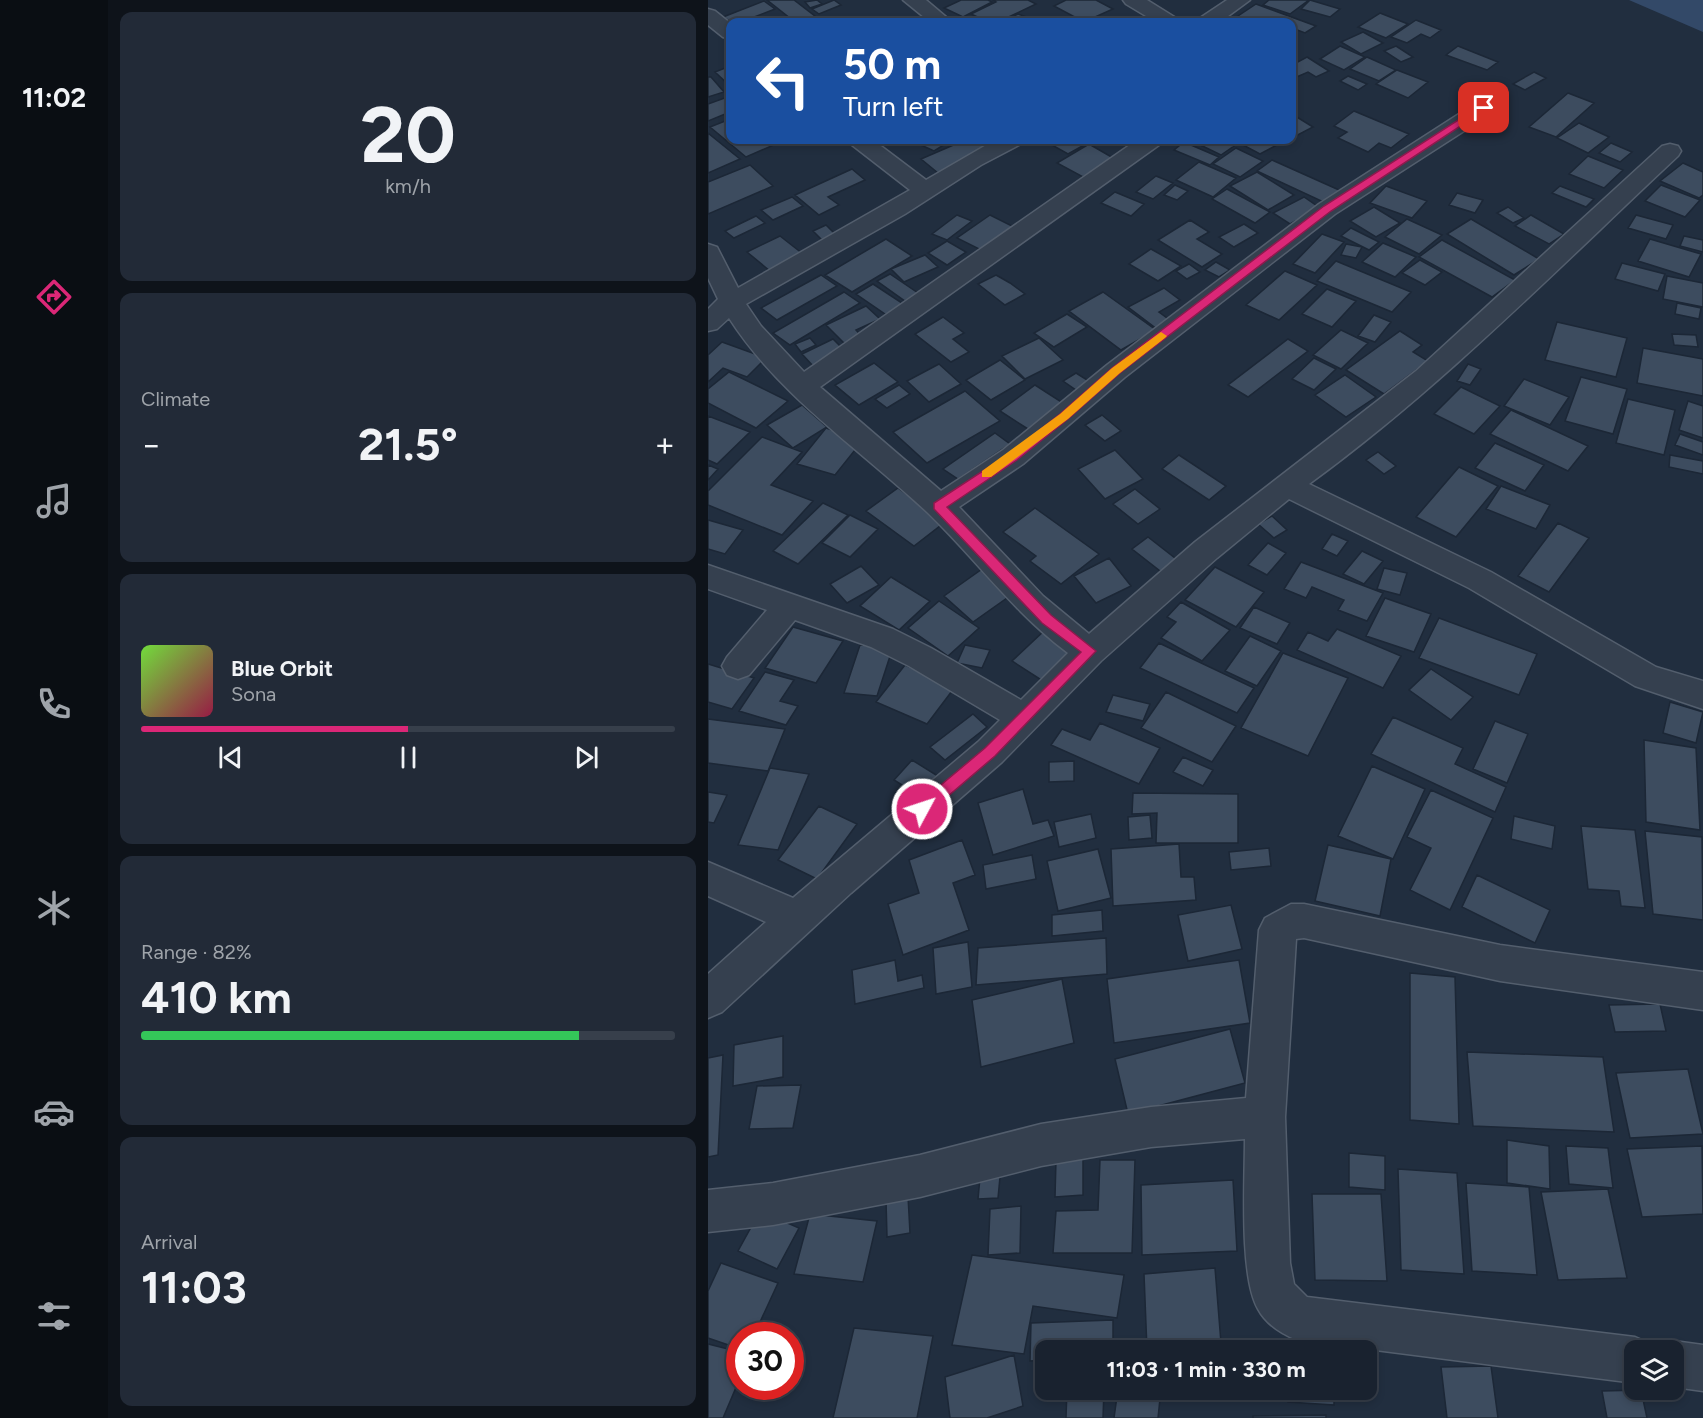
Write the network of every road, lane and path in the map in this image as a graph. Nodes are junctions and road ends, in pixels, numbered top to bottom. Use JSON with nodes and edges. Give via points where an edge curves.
{"nodes":[{"id":1,"x":913,"y":0,"type":"edge"},
{"id":2,"x":1133,"y":0,"type":"edge"},
{"id":3,"x":1240,"y":0,"type":"edge"},
{"id":4,"x":708,"y":15,"type":"edge"},
{"id":5,"x":937,"y":18,"type":"edge"},
{"id":6,"x":1162,"y":18,"type":"edge"},
{"id":7,"x":1213,"y":18,"type":"edge"},
{"id":8,"x":726,"y":30,"type":"edge"},
{"id":9,"x":1484,"y":108,"type":"dead end"},
{"id":10,"x":865,"y":144,"type":"edge"},
{"id":11,"x":1004,"y":144,"type":"edge"},
{"id":12,"x":1145,"y":144,"type":"edge"},
{"id":13,"x":1670,"y":150,"type":"dead end"},
{"id":14,"x":925,"y":190,"type":"junction"},
{"id":15,"x":711,"y":266,"type":"edge"},
{"id":16,"x":732,"y":302,"type":"junction"},
{"id":17,"x":708,"y":322,"type":"edge"},
{"id":18,"x":803,"y":385,"type":"junction"},
{"id":19,"x":1286,"y":485,"type":"junction"},
{"id":20,"x":939,"y":506,"type":"junction"},
{"id":21,"x":708,"y":578,"type":"edge"},
{"id":22,"x":789,"y":606,"type":"junction"},
{"id":23,"x":1090,"y":651,"type":"junction"},
{"id":24,"x":738,"y":666,"type":"dead end"},
{"id":25,"x":1703,"y":695,"type":"edge"},
{"id":26,"x":1024,"y":718,"type":"junction"},
{"id":27,"x":708,"y":879,"type":"edge"},
{"id":28,"x":798,"y":918,"type":"junction"},
{"id":29,"x":1703,"y":991,"type":"edge"},
{"id":30,"x":708,"y":999,"type":"edge"},
{"id":31,"x":1265,"y":1117,"type":"junction"},
{"id":32,"x":708,"y":1211,"type":"edge"},
{"id":33,"x":1624,"y":1359,"type":"edge"},
{"id":34,"x":1684,"y":1365,"type":"edge"},
{"id":35,"x":1703,"y":1368,"type":"edge"}],
"edges":[{"from":1,"to":5,"type":"street"},
{"from":2,"to":6,"type":"street"},
{"from":3,"to":7,"type":"street"},
{"from":4,"to":8,"type":"street"},
{"from":9,"to":20,"type":"street","via":[[1327,208],[1116,371],[1013,457]]},
{"from":10,"to":14,"type":"street"},
{"from":11,"to":14,"type":"street"},
{"from":12,"to":18,"type":"street","via":[[888,329]]},
{"from":13,"to":19,"type":"street","via":[[1425,377]]},
{"from":14,"to":16,"type":"street"},
{"from":15,"to":16,"type":"street"},
{"from":16,"to":17,"type":"street"},
{"from":16,"to":18,"type":"street","via":[[751,331]]},
{"from":18,"to":20,"type":"street","via":[[821,406]]},
{"from":19,"to":23,"type":"street"},
{"from":19,"to":25,"type":"street","via":[[1480,580],[1646,678]]},
{"from":20,"to":23,"type":"street","via":[[1047,619]]},
{"from":21,"to":22,"type":"street"},
{"from":22,"to":24,"type":"street"},
{"from":22,"to":26,"type":"street","via":[[882,638]]},
{"from":23,"to":26,"type":"street"},
{"from":26,"to":28,"type":"street"},
{"from":27,"to":28,"type":"street"},
{"from":28,"to":30,"type":"street"},
{"from":29,"to":31,"type":"street","via":[[1500,963],[1291,921],[1278,930]]},
{"from":31,"to":32,"type":"street","via":[[1151,1127],[1041,1145],[920,1176],[773,1204]]},
{"from":31,"to":33,"type":"street","via":[[1268,1263],[1274,1295],[1297,1318]]},
{"from":34,"to":35,"type":"street"}]}
